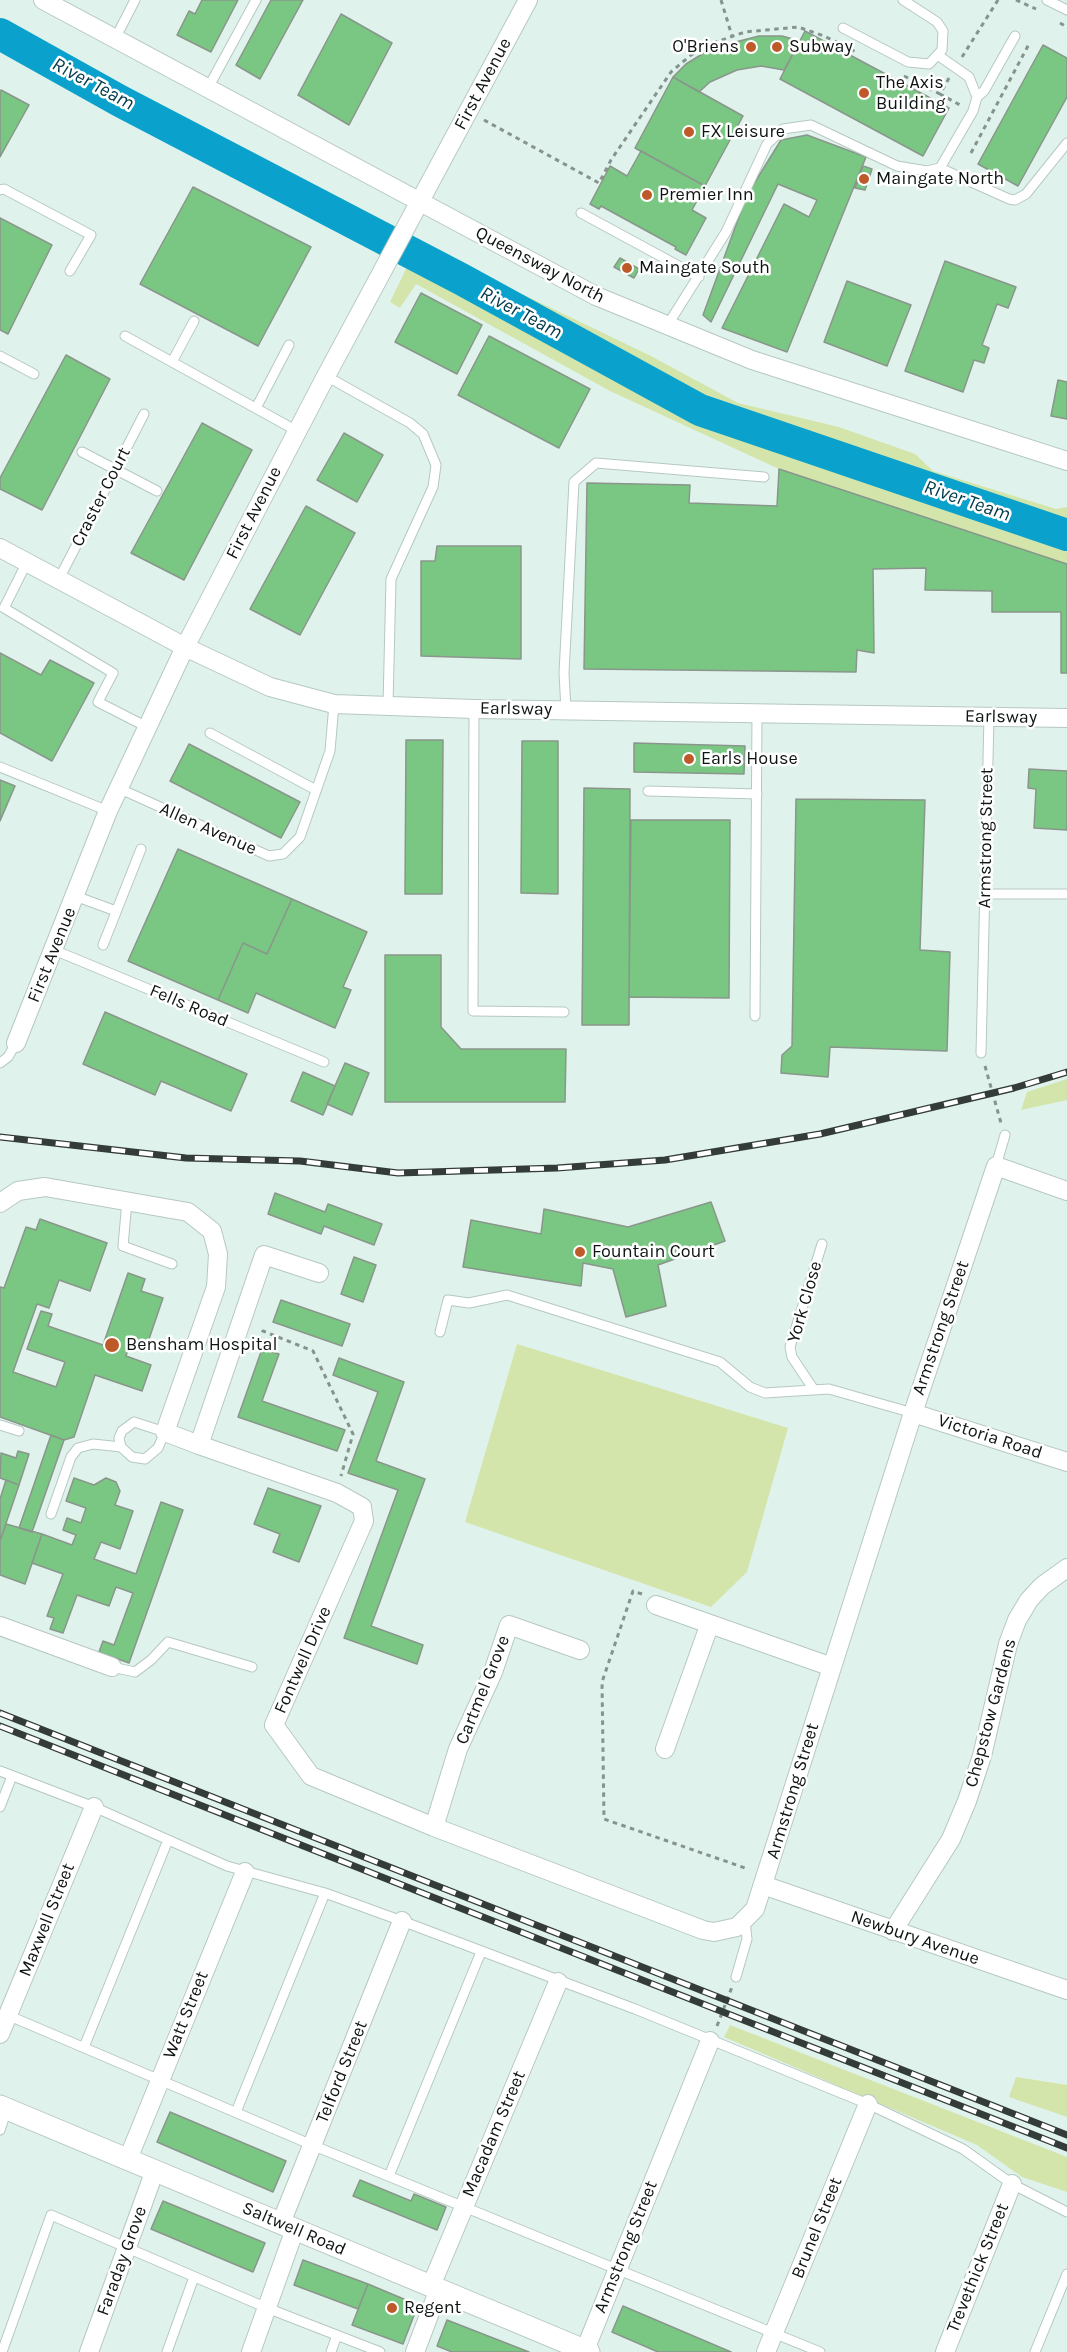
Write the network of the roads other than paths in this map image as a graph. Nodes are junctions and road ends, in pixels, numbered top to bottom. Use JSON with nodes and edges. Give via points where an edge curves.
{"nodes":[{"id":1,"x":43,"y":0,"type":"edge"},
{"id":2,"x":135,"y":0,"type":"edge"},
{"id":3,"x":256,"y":0,"type":"edge"},
{"id":4,"x":528,"y":0,"type":"edge"},
{"id":5,"x":903,"y":0,"type":"edge"},
{"id":6,"x":1047,"y":0,"type":"edge"},
{"id":7,"x":1067,"y":10,"type":"edge"},
{"id":8,"x":843,"y":27,"type":"dead end"},
{"id":9,"x":1015,"y":36,"type":"dead end"},
{"id":10,"x":115,"y":39,"type":"junction"},
{"id":11,"x":939,"y":56,"type":"junction"},
{"id":12,"x":208,"y":88,"type":"junction"},
{"id":13,"x":977,"y":97,"type":"junction"},
{"id":14,"x":1067,"y":143,"type":"edge"},
{"id":15,"x":940,"y":168,"type":"junction"},
{"id":16,"x":0,"y":190,"type":"edge"},
{"id":17,"x":420,"y":200,"type":"junction"},
{"id":18,"x":581,"y":213,"type":"dead end"},
{"id":19,"x":70,"y":271,"type":"dead end"},
{"id":20,"x":699,"y":277,"type":"junction"},
{"id":21,"x":194,"y":321,"type":"dead end"},
{"id":22,"x":667,"y":327,"type":"junction"},
{"id":23,"x":125,"y":336,"type":"dead end"},
{"id":24,"x":289,"y":345,"type":"dead end"},
{"id":25,"x":0,"y":356,"type":"edge"},
{"id":26,"x":172,"y":362,"type":"junction"},
{"id":27,"x":34,"y":374,"type":"dead end"},
{"id":28,"x":326,"y":376,"type":"junction"},
{"id":29,"x":256,"y":408,"type":"junction"},
{"id":30,"x":144,"y":414,"type":"dead end"},
{"id":31,"x":297,"y":430,"type":"junction"},
{"id":32,"x":82,"y":452,"type":"dead end"},
{"id":33,"x":1067,"y":461,"type":"edge"},
{"id":34,"x":116,"y":470,"type":"junction"},
{"id":35,"x":764,"y":477,"type":"dead end"},
{"id":36,"x":157,"y":491,"type":"dead end"},
{"id":37,"x":0,"y":548,"type":"edge"},
{"id":38,"x":27,"y":562,"type":"junction"},
{"id":39,"x":59,"y":579,"type":"junction"},
{"id":40,"x":185,"y":647,"type":"junction"},
{"id":41,"x":334,"y":704,"type":"junction"},
{"id":42,"x":388,"y":705,"type":"junction"},
{"id":43,"x":474,"y":709,"type":"junction"},
{"id":44,"x":566,"y":710,"type":"junction"},
{"id":45,"x":757,"y":713,"type":"junction"},
{"id":46,"x":989,"y":717,"type":"junction"},
{"id":47,"x":1067,"y":718,"type":"edge"},
{"id":48,"x":147,"y":727,"type":"junction"},
{"id":49,"x":210,"y":733,"type":"dead end"},
{"id":50,"x":0,"y":767,"type":"edge"},
{"id":51,"x":118,"y":788,"type":"junction"},
{"id":52,"x":316,"y":790,"type":"junction"},
{"id":53,"x":648,"y":791,"type":"dead end"},
{"id":54,"x":757,"y":794,"type":"junction"},
{"id":55,"x":108,"y":811,"type":"junction"},
{"id":56,"x":141,"y":849,"type":"dead end"},
{"id":57,"x":985,"y":894,"type":"junction"},
{"id":58,"x":1067,"y":894,"type":"edge"},
{"id":59,"x":75,"y":896,"type":"junction"},
{"id":60,"x":116,"y":911,"type":"junction"},
{"id":61,"x":104,"y":945,"type":"dead end"},
{"id":62,"x":54,"y":950,"type":"junction"},
{"id":63,"x":564,"y":1011,"type":"dead end"},
{"id":64,"x":754,"y":1016,"type":"dead end"},
{"id":65,"x":16,"y":1043,"type":"joint"},
{"id":66,"x":981,"y":1053,"type":"road end"},
{"id":67,"x":324,"y":1062,"type":"dead end"},
{"id":68,"x":0,"y":1063,"type":"edge"},
{"id":69,"x":1005,"y":1135,"type":"road end"},
{"id":70,"x":996,"y":1166,"type":"junction"},
{"id":71,"x":1067,"y":1191,"type":"edge"},
{"id":72,"x":127,"y":1201,"type":"junction"},
{"id":73,"x":0,"y":1203,"type":"edge"},
{"id":74,"x":822,"y":1244,"type":"dead end"},
{"id":75,"x":172,"y":1264,"type":"dead end"},
{"id":76,"x":319,"y":1273,"type":"dead end"},
{"id":77,"x":440,"y":1332,"type":"dead end"},
{"id":78,"x":814,"y":1390,"type":"junction"},
{"id":79,"x":913,"y":1413,"type":"junction"},
{"id":80,"x":0,"y":1425,"type":"edge"},
{"id":81,"x":19,"y":1431,"type":"dead end"},
{"id":82,"x":165,"y":1432,"type":"junction"},
{"id":83,"x":199,"y":1445,"type":"junction"},
{"id":84,"x":121,"y":1447,"type":"junction"},
{"id":85,"x":1067,"y":1462,"type":"edge"},
{"id":86,"x":51,"y":1514,"type":"dead end"},
{"id":87,"x":1067,"y":1568,"type":"edge"},
{"id":88,"x":656,"y":1605,"type":"road end"},
{"id":89,"x":0,"y":1626,"type":"edge"},
{"id":90,"x":709,"y":1626,"type":"junction"},
{"id":91,"x":580,"y":1650,"type":"dead end"},
{"id":92,"x":112,"y":1667,"type":"joint"},
{"id":93,"x":252,"y":1667,"type":"dead end"},
{"id":94,"x":832,"y":1667,"type":"junction"},
{"id":95,"x":665,"y":1749,"type":"dead end"},
{"id":96,"x":0,"y":1771,"type":"edge"},
{"id":97,"x":12,"y":1776,"type":"junction"},
{"id":98,"x":0,"y":1807,"type":"edge"},
{"id":99,"x":94,"y":1807,"type":"junction"},
{"id":100,"x":434,"y":1827,"type":"junction"},
{"id":101,"x":168,"y":1840,"type":"junction"},
{"id":102,"x":244,"y":1872,"type":"junction"},
{"id":103,"x":765,"y":1880,"type":"junction"},
{"id":104,"x":325,"y":1893,"type":"junction"},
{"id":105,"x":402,"y":1921,"type":"junction"},
{"id":106,"x":746,"y":1921,"type":"junction"},
{"id":107,"x":893,"y":1931,"type":"junction"},
{"id":108,"x":481,"y":1952,"type":"junction"},
{"id":109,"x":736,"y":1977,"type":"road end"},
{"id":110,"x":558,"y":1982,"type":"junction"},
{"id":111,"x":1067,"y":1990,"type":"edge"},
{"id":112,"x":4,"y":2014,"type":"edge"},
{"id":113,"x":0,"y":2034,"type":"edge"},
{"id":114,"x":710,"y":2041,"type":"junction"},
{"id":115,"x":84,"y":2047,"type":"junction"},
{"id":116,"x":160,"y":2079,"type":"junction"},
{"id":117,"x":868,"y":2104,"type":"junction"},
{"id":118,"x":4,"y":2108,"type":"edge"},
{"id":119,"x":236,"y":2112,"type":"junction"},
{"id":120,"x":0,"y":2130,"type":"edge"},
{"id":121,"x":312,"y":2145,"type":"junction"},
{"id":122,"x":128,"y":2159,"type":"junction"},
{"id":123,"x":155,"y":2170,"type":"junction"},
{"id":124,"x":389,"y":2176,"type":"junction"},
{"id":125,"x":1012,"y":2184,"type":"junction"},
{"id":126,"x":464,"y":2206,"type":"junction"},
{"id":127,"x":1067,"y":2212,"type":"edge"},
{"id":128,"x":288,"y":2226,"type":"junction"},
{"id":129,"x":127,"y":2248,"type":"junction"},
{"id":130,"x":617,"y":2269,"type":"junction"},
{"id":131,"x":1067,"y":2274,"type":"edge"},
{"id":132,"x":194,"y":2277,"type":"junction"},
{"id":133,"x":435,"y":2288,"type":"junction"},
{"id":134,"x":267,"y":2308,"type":"junction"},
{"id":135,"x":773,"y":2334,"type":"junction"},
{"id":136,"x":337,"y":2335,"type":"junction"},
{"id":137,"x":579,"y":2350,"type":"edge"},
{"id":138,"x":3,"y":2352,"type":"edge"},
{"id":139,"x":89,"y":2352,"type":"edge"},
{"id":140,"x":167,"y":2352,"type":"edge"},
{"id":141,"x":251,"y":2352,"type":"edge"},
{"id":142,"x":331,"y":2352,"type":"edge"},
{"id":143,"x":380,"y":2352,"type":"edge"},
{"id":144,"x":415,"y":2352,"type":"edge"},
{"id":145,"x":766,"y":2352,"type":"edge"},
{"id":146,"x":820,"y":2352,"type":"edge"},
{"id":147,"x":945,"y":2352,"type":"edge"},
{"id":148,"x":1035,"y":2352,"type":"edge"}],
"edges":[{"from":1,"to":10,"type":"street","name":"Queensway North"},
{"from":2,"to":10,"type":"lane"},
{"from":3,"to":12,"type":"lane"},
{"from":4,"to":17,"type":"street","name":"First Avenue"},
{"from":5,"to":11,"type":"lane","via":[[940,26],[945,43]]},
{"from":6,"to":7,"type":"lane"},
{"from":8,"to":11,"type":"lane","via":[[914,64],[929,64]]},
{"from":9,"to":13,"type":"lane"},
{"from":10,"to":12,"type":"street","name":"Queensway North"},
{"from":11,"to":13,"type":"lane","via":[[969,77]]},
{"from":12,"to":17,"type":"street","name":"Queensway North"},
{"from":13,"to":15,"type":"lane"},
{"from":14,"to":15,"type":"lane","via":[[1026,194],[1015,200]]},
{"from":15,"to":20,"type":"lane","via":[[927,171],[897,166],[812,125],[783,129],[761,154],[737,212]]},
{"from":16,"to":19,"type":"lane","via":[[91,235]]},
{"from":17,"to":22,"type":"street","name":"Queensway North","via":[[596,296]]},
{"from":17,"to":28,"type":"street","name":"First Avenue"},
{"from":18,"to":20,"type":"lane"},
{"from":20,"to":22,"type":"lane"},
{"from":21,"to":26,"type":"lane"},
{"from":22,"to":33,"type":"street","name":"Queensway North","via":[[752,360]]},
{"from":23,"to":26,"type":"lane"},
{"from":24,"to":29,"type":"lane"},
{"from":25,"to":27,"type":"lane"},
{"from":26,"to":29,"type":"lane"},
{"from":28,"to":31,"type":"street","name":"First Avenue"},
{"from":28,"to":42,"type":"lane","via":[[410,423],[423,434],[436,465],[433,487],[391,579]]},
{"from":29,"to":31,"type":"lane"},
{"from":30,"to":34,"type":"lane","name":"Craster Court"},
{"from":31,"to":40,"type":"street","name":"First Avenue"},
{"from":32,"to":34,"type":"lane"},
{"from":34,"to":36,"type":"lane"},
{"from":34,"to":39,"type":"lane","name":"Craster Court"},
{"from":35,"to":44,"type":"lane","via":[[596,463],[574,482],[564,674]]},
{"from":37,"to":38,"type":"street","name":"Earlsway"},
{"from":38,"to":39,"type":"street","name":"Earlsway"},
{"from":38,"to":48,"type":"lane","via":[[4,608],[113,673],[98,702]]},
{"from":39,"to":40,"type":"street","name":"Earlsway"},
{"from":40,"to":41,"type":"street","name":"Earlsway","via":[[270,687]]},
{"from":40,"to":48,"type":"street","name":"First Avenue"},
{"from":41,"to":42,"type":"street","name":"Earlsway"},
{"from":41,"to":52,"type":"lane","name":"Allen Avenue","via":[[330,751]]},
{"from":42,"to":43,"type":"street","name":"Earlsway"},
{"from":43,"to":44,"type":"street","name":"Earlsway"},
{"from":43,"to":63,"type":"lane","via":[[473,1011]]},
{"from":44,"to":45,"type":"street","name":"Earlsway"},
{"from":45,"to":46,"type":"street","name":"Earlsway"},
{"from":45,"to":54,"type":"lane"},
{"from":46,"to":47,"type":"street","name":"Earlsway"},
{"from":46,"to":57,"type":"lane","name":"Armstrong Street"},
{"from":48,"to":51,"type":"street","name":"First Avenue"},
{"from":49,"to":52,"type":"lane"},
{"from":50,"to":55,"type":"lane"},
{"from":51,"to":52,"type":"lane","name":"Allen Avenue","via":[[269,856],[283,854],[300,837]]},
{"from":51,"to":55,"type":"street","name":"First Avenue"},
{"from":53,"to":54,"type":"lane"},
{"from":54,"to":64,"type":"lane"},
{"from":55,"to":59,"type":"street","name":"First Avenue"},
{"from":56,"to":60,"type":"lane"},
{"from":57,"to":58,"type":"lane"},
{"from":57,"to":66,"type":"lane","name":"Armstrong Street"},
{"from":59,"to":60,"type":"lane"},
{"from":59,"to":62,"type":"street","name":"First Avenue"},
{"from":60,"to":61,"type":"lane"},
{"from":62,"to":65,"type":"street","name":"First Avenue"},
{"from":62,"to":67,"type":"lane","name":"Fells Road"},
{"from":65,"to":68,"type":"lane"},
{"from":69,"to":70,"type":"lane","name":"Armstrong Street"},
{"from":70,"to":71,"type":"street"},
{"from":70,"to":79,"type":"street","name":"Armstrong Street"},
{"from":72,"to":73,"type":"street","via":[[45,1187],[18,1191]]},
{"from":72,"to":75,"type":"lane","via":[[123,1246]]},
{"from":72,"to":82,"type":"street","via":[[188,1212],[212,1231],[218,1254],[216,1287]]},
{"from":74,"to":78,"type":"lane","name":"York Close","via":[[790,1347],[792,1357]]},
{"from":76,"to":83,"type":"street","via":[[264,1255]]},
{"from":77,"to":78,"type":"lane","via":[[448,1300],[469,1304],[507,1294],[720,1362],[750,1387],[765,1393]]},
{"from":78,"to":79,"type":"lane","via":[[829,1389]]},
{"from":79,"to":85,"type":"street","name":"Victoria Road"},
{"from":79,"to":94,"type":"street","name":"Armstrong Street"},
{"from":80,"to":81,"type":"lane"},
{"from":82,"to":83,"type":"street","name":"Fontwell Drive"},
{"from":82,"to":84,"type":"lane","via":[[158,1448],[145,1459],[132,1457]]},
{"from":82,"to":84,"type":"lane","via":[[134,1422],[122,1431]]},
{"from":83,"to":100,"type":"street","name":"Fontwell Drive","via":[[337,1493],[362,1507],[364,1521],[274,1725],[311,1776]]},
{"from":84,"to":86,"type":"lane","via":[[93,1444],[78,1448],[71,1457]]},
{"from":87,"to":107,"type":"street","name":"Chepstow Gardens","via":[[1029,1600],[1017,1620],[967,1801],[951,1839]]},
{"from":88,"to":90,"type":"street"},
{"from":89,"to":92,"type":"street"},
{"from":90,"to":94,"type":"street"},
{"from":90,"to":95,"type":"street"},
{"from":91,"to":100,"type":"street","name":"Cartmel Grove","via":[[509,1625],[493,1672],[458,1749]]},
{"from":92,"to":93,"type":"lane","via":[[135,1672],[168,1642]]},
{"from":94,"to":103,"type":"street","name":"Armstrong Street"},
{"from":96,"to":97,"type":"lane"},
{"from":97,"to":98,"type":"lane"},
{"from":97,"to":99,"type":"lane"},
{"from":99,"to":101,"type":"lane"},
{"from":99,"to":112,"type":"street","name":"Maxwell Street"},
{"from":100,"to":106,"type":"street","name":"Fontwell Drive","via":[[703,1930],[728,1930]]},
{"from":101,"to":102,"type":"lane"},
{"from":101,"to":115,"type":"lane"},
{"from":102,"to":104,"type":"lane"},
{"from":102,"to":116,"type":"street","name":"Watt Street"},
{"from":103,"to":106,"type":"street","name":"Armstrong Street","via":[[755,1909]]},
{"from":103,"to":107,"type":"street","name":"Newbury Avenue"},
{"from":104,"to":105,"type":"lane"},
{"from":104,"to":119,"type":"lane"},
{"from":105,"to":108,"type":"lane"},
{"from":105,"to":121,"type":"street","name":"Telford Street"},
{"from":106,"to":109,"type":"lane","via":[[747,1939]]},
{"from":107,"to":111,"type":"street","name":"Newbury Avenue"},
{"from":108,"to":110,"type":"lane"},
{"from":108,"to":124,"type":"lane"},
{"from":110,"to":114,"type":"lane"},
{"from":110,"to":126,"type":"street","name":"Macadam Street"},
{"from":112,"to":113,"type":"street","name":"Maxwell Street"},
{"from":112,"to":115,"type":"lane"},
{"from":114,"to":117,"type":"lane"},
{"from":114,"to":130,"type":"street","name":"Armstrong Street"},
{"from":115,"to":116,"type":"lane"},
{"from":116,"to":119,"type":"lane"},
{"from":116,"to":122,"type":"street","name":"Watt Street"},
{"from":117,"to":125,"type":"lane","via":[[963,2149]]},
{"from":117,"to":135,"type":"street","name":"Brunel Street"},
{"from":118,"to":120,"type":"lane"},
{"from":118,"to":122,"type":"street","name":"Saltwell Road"},
{"from":119,"to":121,"type":"lane"},
{"from":121,"to":124,"type":"lane"},
{"from":121,"to":128,"type":"street","name":"Telford Street"},
{"from":122,"to":123,"type":"street","name":"Saltwell Road"},
{"from":123,"to":128,"type":"street","name":"Saltwell Road"},
{"from":123,"to":129,"type":"street","name":"Faraday Grove"},
{"from":124,"to":126,"type":"lane"},
{"from":125,"to":127,"type":"lane"},
{"from":125,"to":147,"type":"street","name":"Trevethick Street"},
{"from":126,"to":130,"type":"lane"},
{"from":126,"to":133,"type":"street","name":"Macadam Street"},
{"from":128,"to":133,"type":"street","name":"Saltwell Road"},
{"from":128,"to":134,"type":"street","name":"Telford Street"},
{"from":129,"to":132,"type":"lane"},
{"from":129,"to":138,"type":"lane","via":[[51,2215]]},
{"from":129,"to":139,"type":"street","name":"Faraday Grove"},
{"from":130,"to":135,"type":"lane"},
{"from":130,"to":137,"type":"street","name":"Armstrong Street"},
{"from":131,"to":148,"type":"lane"},
{"from":132,"to":134,"type":"lane"},
{"from":132,"to":140,"type":"lane"},
{"from":133,"to":137,"type":"street","name":"Saltwell Road"},
{"from":133,"to":144,"type":"street","name":"Macadam Street"},
{"from":134,"to":136,"type":"lane"},
{"from":134,"to":141,"type":"street","name":"Telford Street"},
{"from":135,"to":145,"type":"street","name":"Brunel Street"},
{"from":135,"to":146,"type":"lane"},
{"from":136,"to":142,"type":"lane"},
{"from":136,"to":143,"type":"lane"}]}
